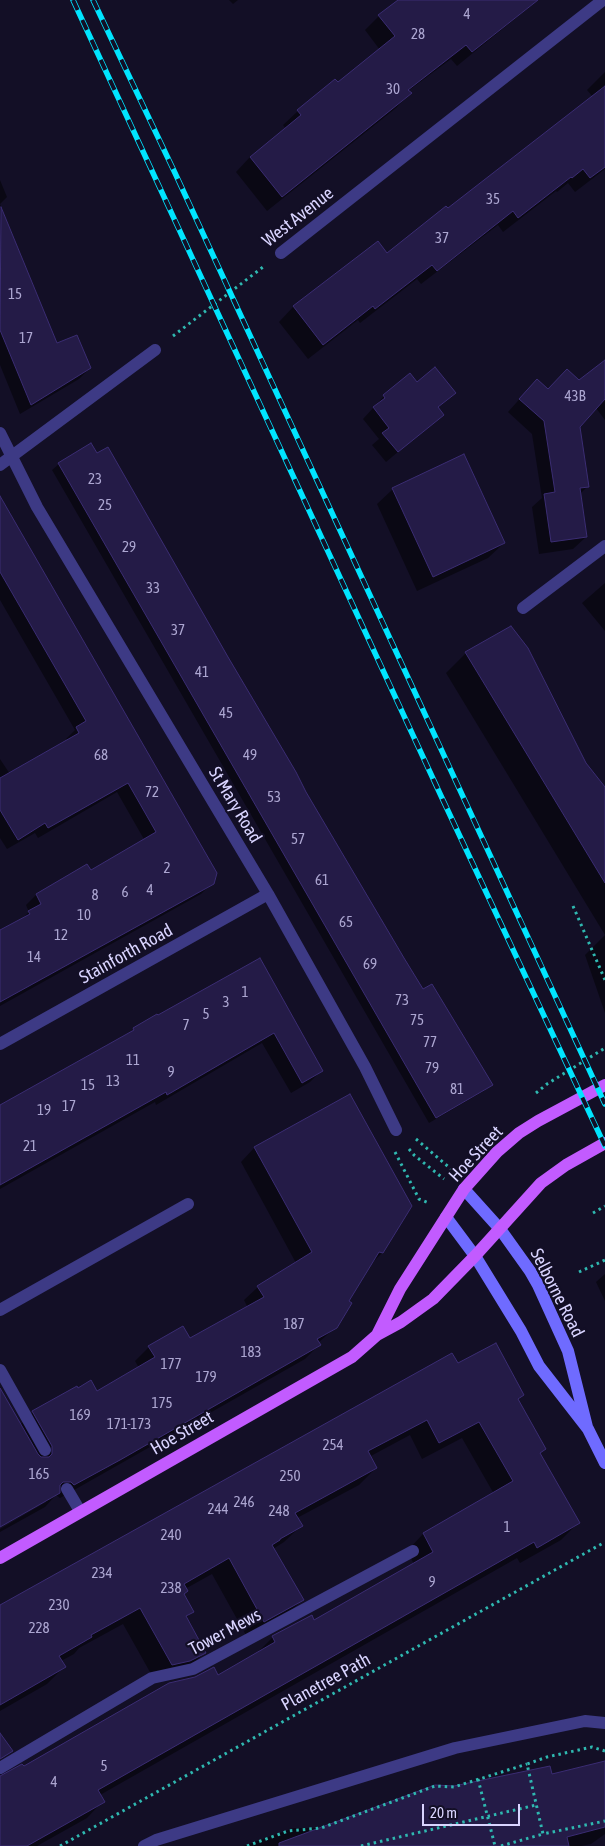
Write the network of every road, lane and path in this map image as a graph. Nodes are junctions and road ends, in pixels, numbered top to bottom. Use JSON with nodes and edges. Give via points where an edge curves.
{"nodes":[{"id":1,"x":603,"y":0,"type":"edge"},
{"id":2,"x":281,"y":253,"type":"joint"},
{"id":3,"x":155,"y":350,"type":"joint"},
{"id":4,"x":0,"y":432,"type":"edge"},
{"id":5,"x":12,"y":457,"type":"junction"},
{"id":6,"x":0,"y":465,"type":"edge"},
{"id":7,"x":605,"y":546,"type":"edge"},
{"id":8,"x":524,"y":608,"type":"dead end"},
{"id":9,"x":268,"y":894,"type":"junction"},
{"id":10,"x":573,"y":906,"type":"dead end"},
{"id":11,"x":605,"y":980,"type":"edge"},
{"id":12,"x":0,"y":1044,"type":"edge"},
{"id":13,"x":605,"y":1048,"type":"edge"},
{"id":14,"x":605,"y":1085,"type":"edge"},
{"id":15,"x":533,"y":1095,"type":"dead end"},
{"id":16,"x":396,"y":1130,"type":"junction"},
{"id":17,"x":410,"y":1134,"type":"dead end"},
{"id":18,"x":605,"y":1143,"type":"edge"},
{"id":19,"x":443,"y":1163,"type":"dead end"},
{"id":20,"x":445,"y":1180,"type":"dead end"},
{"id":21,"x":464,"y":1189,"type":"junction"},
{"id":22,"x":426,"y":1202,"type":"dead end"},
{"id":23,"x":188,"y":1204,"type":"dead end"},
{"id":24,"x":605,"y":1206,"type":"edge"},
{"id":25,"x":593,"y":1212,"type":"dead end"},
{"id":26,"x":446,"y":1217,"type":"junction"},
{"id":27,"x":500,"y":1229,"type":"junction"},
{"id":28,"x":475,"y":1256,"type":"junction"},
{"id":29,"x":605,"y":1260,"type":"edge"},
{"id":30,"x":579,"y":1272,"type":"dead end"},
{"id":31,"x":0,"y":1310,"type":"edge"},
{"id":32,"x":377,"y":1335,"type":"junction"},
{"id":33,"x":0,"y":1370,"type":"edge"},
{"id":34,"x":588,"y":1429,"type":"junction"},
{"id":35,"x":45,"y":1450,"type":"dead end"},
{"id":36,"x":605,"y":1463,"type":"edge"},
{"id":37,"x":68,"y":1489,"type":"dead end"},
{"id":38,"x":80,"y":1511,"type":"junction"},
{"id":39,"x":605,"y":1542,"type":"edge"},
{"id":40,"x":413,"y":1550,"type":"dead end"},
{"id":41,"x":0,"y":1558,"type":"edge"},
{"id":42,"x":605,"y":1723,"type":"edge"},
{"id":43,"x":605,"y":1751,"type":"edge"},
{"id":44,"x":527,"y":1764,"type":"junction"},
{"id":45,"x":0,"y":1768,"type":"edge"},
{"id":46,"x":478,"y":1779,"type":"junction"},
{"id":47,"x":536,"y":1805,"type":"junction"},
{"id":48,"x":487,"y":1817,"type":"junction"},
{"id":49,"x":605,"y":1820,"type":"edge"},
{"id":50,"x":543,"y":1834,"type":"junction"},
{"id":51,"x":60,"y":1846,"type":"edge"},
{"id":52,"x":144,"y":1846,"type":"edge"},
{"id":53,"x":247,"y":1846,"type":"edge"},
{"id":54,"x":361,"y":1846,"type":"edge"},
{"id":55,"x":494,"y":1846,"type":"edge"},
{"id":56,"x":501,"y":1846,"type":"edge"}],
"edges":[{"from":1,"to":2,"type":"street","name":"West Avenue"},
{"from":2,"to":3,"type":"path","name":"West Avenue"},
{"from":3,"to":5,"type":"street"},
{"from":4,"to":5,"type":"street","name":"St Mary Road"},
{"from":5,"to":6,"type":"street"},
{"from":5,"to":9,"type":"street","name":"St Mary Road","via":[[37,508]]},
{"from":7,"to":8,"type":"street"},
{"from":9,"to":12,"type":"street","name":"Stainforth Road"},
{"from":9,"to":16,"type":"street","name":"St Mary Road","via":[[365,1067]]},
{"from":10,"to":11,"type":"path"},
{"from":13,"to":15,"type":"path"},
{"from":14,"to":21,"type":"main road","name":"Hoe Street","via":[[519,1133]]},
{"from":16,"to":20,"type":"path","via":[[414,1155]]},
{"from":16,"to":22,"type":"path","via":[[387,1136],[419,1199]]},
{"from":17,"to":19,"type":"path"},
{"from":18,"to":27,"type":"main road","name":"Hoe Street","via":[[541,1183]]},
{"from":21,"to":26,"type":"main road","name":"Hoe Street"},
{"from":21,"to":27,"type":"street","name":"Selborne Road"},
{"from":23,"to":31,"type":"street"},
{"from":24,"to":25,"type":"path"},
{"from":26,"to":28,"type":"street","name":"Selborne Road"},
{"from":26,"to":32,"type":"main road","name":"Hoe Street","via":[[400,1289]]},
{"from":27,"to":28,"type":"main road","name":"Hoe Street"},
{"from":27,"to":34,"type":"street","name":"Selborne Road","via":[[530,1271],[561,1334]]},
{"from":28,"to":32,"type":"main road","name":"Hoe Street","via":[[432,1299]]},
{"from":28,"to":34,"type":"street","name":"Selborne Road","via":[[539,1366]]},
{"from":29,"to":30,"type":"path"},
{"from":32,"to":38,"type":"main road","name":"Hoe Street","via":[[352,1357]]},
{"from":33,"to":35,"type":"street"},
{"from":34,"to":36,"type":"street","name":"Selborne Road"},
{"from":37,"to":38,"type":"street"},
{"from":38,"to":41,"type":"main road","name":"Hoe Street"},
{"from":39,"to":51,"type":"path","name":"Planetree Path"},
{"from":40,"to":45,"type":"street","name":"Tower Mews","via":[[192,1669],[152,1678]]},
{"from":42,"to":52,"type":"street","via":[[585,1721],[455,1748]]},
{"from":43,"to":44,"type":"path","via":[[592,1747]]},
{"from":44,"to":46,"type":"path"},
{"from":44,"to":47,"type":"path"},
{"from":46,"to":48,"type":"path"},
{"from":46,"to":53,"type":"path","via":[[454,1787],[435,1786],[321,1828],[288,1831]]},
{"from":47,"to":48,"type":"path"},
{"from":47,"to":50,"type":"path"},
{"from":48,"to":54,"type":"path"},
{"from":48,"to":55,"type":"path"},
{"from":49,"to":50,"type":"path"},
{"from":50,"to":56,"type":"path"}]}
